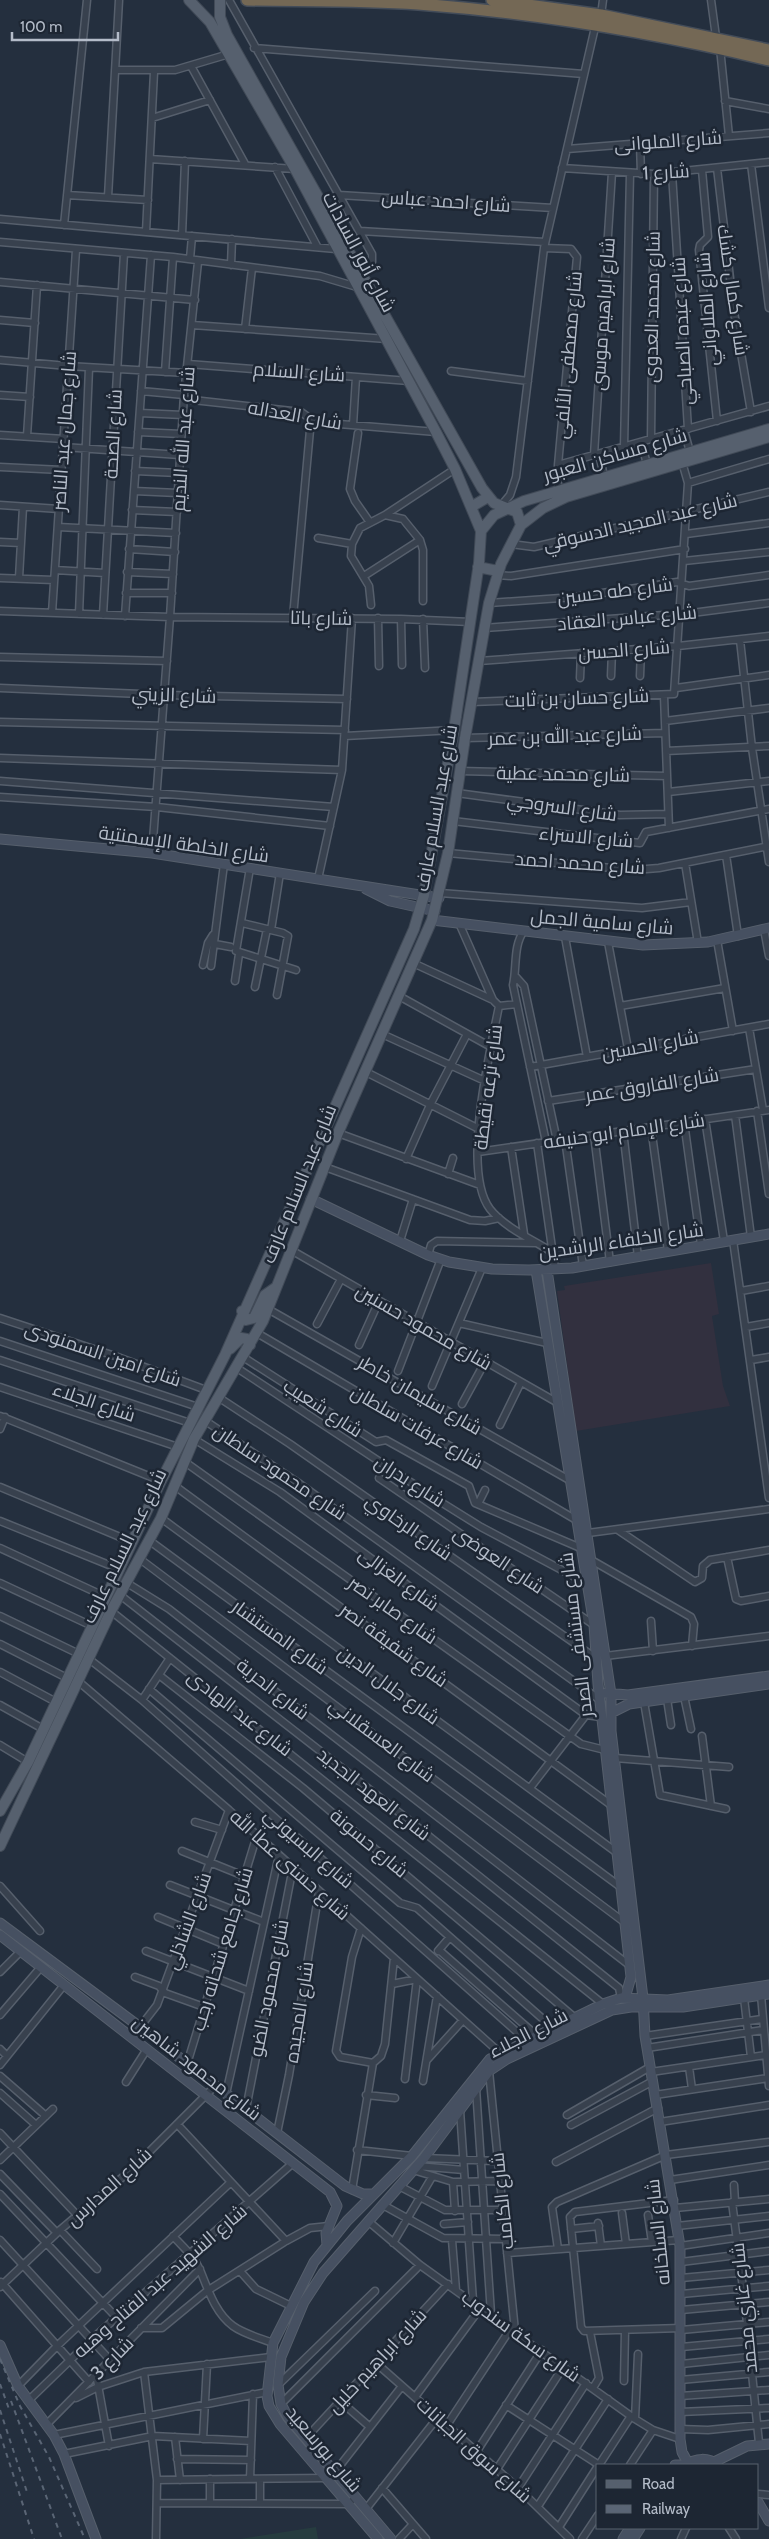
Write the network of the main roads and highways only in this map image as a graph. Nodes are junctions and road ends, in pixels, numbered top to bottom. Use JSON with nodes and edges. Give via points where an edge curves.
{"nodes":[{"id":1,"x":189,"y":0,"type":"edge"},
{"id":2,"x":220,"y":0,"type":"edge"},
{"id":3,"x":247,"y":0,"type":"edge"},
{"id":4,"x":492,"y":0,"type":"edge"},
{"id":5,"x":598,"y":19,"type":"junction"},
{"id":6,"x":218,"y":27,"type":"junction"},
{"id":7,"x":718,"y":43,"type":"junction"},
{"id":8,"x":769,"y":50,"type":"edge"},
{"id":9,"x":769,"y":60,"type":"edge"},
{"id":10,"x":769,"y":429,"type":"edge"},
{"id":11,"x":769,"y":437,"type":"edge"},
{"id":12,"x":488,"y":497,"type":"junction"},
{"id":13,"x":471,"y":507,"type":"junction"},
{"id":14,"x":502,"y":508,"type":"junction"},
{"id":15,"x":521,"y":524,"type":"junction"},
{"id":16,"x":481,"y":531,"type":"junction"},
{"id":17,"x":478,"y":567,"type":"junction"},
{"id":18,"x":497,"y":573,"type":"junction"},
{"id":19,"x":0,"y":839,"type":"edge"},
{"id":20,"x":364,"y":887,"type":"junction"},
{"id":21,"x":424,"y":895,"type":"junction"},
{"id":22,"x":439,"y":895,"type":"junction"},
{"id":23,"x":420,"y":908,"type":"junction"},
{"id":24,"x":433,"y":915,"type":"junction"},
{"id":25,"x":766,"y":929,"type":"edge"},
{"id":26,"x":311,"y":1199,"type":"junction"},
{"id":27,"x":769,"y":1234,"type":"edge"},
{"id":28,"x":551,"y":1269,"type":"junction"},
{"id":29,"x":536,"y":1270,"type":"junction"},
{"id":30,"x":276,"y":1287,"type":"junction"},
{"id":31,"x":242,"y":1311,"type":"junction"},
{"id":32,"x":250,"y":1345,"type":"junction"},
{"id":33,"x":225,"y":1355,"type":"junction"},
{"id":34,"x":601,"y":1658,"type":"junction"},
{"id":35,"x":769,"y":1676,"type":"edge"},
{"id":36,"x":610,"y":1684,"type":"junction"},
{"id":37,"x":769,"y":1684,"type":"edge"},
{"id":38,"x":599,"y":1692,"type":"junction"},
{"id":39,"x":611,"y":1694,"type":"junction"},
{"id":40,"x":629,"y":1699,"type":"junction"},
{"id":41,"x":613,"y":1711,"type":"junction"},
{"id":42,"x":602,"y":1717,"type":"junction"},
{"id":43,"x":607,"y":1726,"type":"junction"},
{"id":44,"x":0,"y":1811,"type":"edge"},
{"id":45,"x":0,"y":1846,"type":"edge"},
{"id":46,"x":625,"y":1887,"type":"junction"},
{"id":47,"x":0,"y":1922,"type":"edge"},
{"id":48,"x":0,"y":1935,"type":"edge"},
{"id":49,"x":769,"y":1985,"type":"edge"},
{"id":50,"x":765,"y":1995,"type":"edge"},
{"id":51,"x":623,"y":1998,"type":"junction"},
{"id":52,"x":642,"y":1998,"type":"junction"},
{"id":53,"x":643,"y":2007,"type":"junction"},
{"id":54,"x":558,"y":2028,"type":"junction"},
{"id":55,"x":175,"y":2054,"type":"junction"},
{"id":56,"x":166,"y":2064,"type":"junction"},
{"id":57,"x":455,"y":2110,"type":"junction"},
{"id":58,"x":373,"y":2194,"type":"junction"},
{"id":59,"x":368,"y":2221,"type":"joint"},
{"id":60,"x":327,"y":2245,"type":"junction"},
{"id":61,"x":295,"y":2297,"type":"junction"},
{"id":62,"x":304,"y":2302,"type":"junction"},
{"id":63,"x":0,"y":2345,"type":"edge"},
{"id":64,"x":769,"y":2444,"type":"edge"},
{"id":65,"x":684,"y":2464,"type":"edge"},
{"id":66,"x":686,"y":2464,"type":"edge"},
{"id":67,"x":716,"y":2464,"type":"edge"},
{"id":68,"x":759,"y":2504,"type":"edge"},
{"id":69,"x":769,"y":2521,"type":"edge"},
{"id":70,"x":96,"y":2539,"type":"edge"},
{"id":71,"x":378,"y":2539,"type":"edge"},
{"id":72,"x":392,"y":2539,"type":"edge"}],
"edges":[{"from":1,"to":6,"type":"main road","name":"شارع أنور السادات"},
{"from":2,"to":6,"type":"main road","name":"شارع أنور السادات"},
{"from":3,"to":5,"type":"highway","via":[[417,4]]},
{"from":4,"to":5,"type":"highway"},
{"from":5,"to":7,"type":"highway"},
{"from":6,"to":12,"type":"main road","name":"شارع أنور السادات","via":[[360,269]]},
{"from":6,"to":13,"type":"main road","name":"شارع أنور السادات","via":[[228,54],[295,169],[436,432]]},
{"from":7,"to":8,"type":"highway"},
{"from":7,"to":9,"type":"highway"},
{"from":10,"to":14,"type":"main road","name":"شارع مساكن العبور"},
{"from":11,"to":15,"type":"main road","name":"شارع مساكن العبور","via":[[566,497],[542,508]]},
{"from":12,"to":13,"type":"main road"},
{"from":12,"to":14,"type":"main road","name":"شارع أنور السادات"},
{"from":13,"to":16,"type":"main road","name":"شارع أنور السادات"},
{"from":14,"to":15,"type":"main road","via":[[517,512]]},
{"from":14,"to":16,"type":"main road","name":"شارع مساكن العبور","via":[[488,518]]},
{"from":15,"to":18,"type":"main road","name":"شارع عبد السلام عارف"},
{"from":16,"to":17,"type":"main road","name":"شارع عبد السلام عارف"},
{"from":17,"to":18,"type":"main road"},
{"from":17,"to":21,"type":"main road","name":"شارع عبد السلام عارف","via":[[454,730]]},
{"from":18,"to":22,"type":"main road","name":"شارع عبد السلام عارف","via":[[484,628]]},
{"from":19,"to":20,"type":"main road","name":"شارع الخلطة الإسمنتية","via":[[152,853]]},
{"from":20,"to":21,"type":"main road","name":"شارع الخلطة الإسمنتية"},
{"from":20,"to":23,"type":"main road","name":"شارع الخلطة الإسمنتية","via":[[390,900]]},
{"from":21,"to":22,"type":"main road","name":"شارع الخلطة الإسمنتية"},
{"from":21,"to":23,"type":"main road","name":"شارع عبد السلام عارف"},
{"from":22,"to":24,"type":"main road","name":"شارع عبد السلام عارف"},
{"from":23,"to":24,"type":"main road","name":"شارع الخلطة الإسمنتية"},
{"from":23,"to":31,"type":"main road","name":"شارع عبد السلام عارف","via":[[407,946]]},
{"from":24,"to":25,"type":"main road","name":"شارع سامية الجمل","via":[[459,923],[659,946],[717,940]]},
{"from":24,"to":26,"type":"main road","name":"شارع عبد السلام عارف"},
{"from":26,"to":29,"type":"main road","name":"شارع الخلفاء الراشدين","via":[[428,1255],[482,1268]]},
{"from":26,"to":30,"type":"main road","name":"شارع عبد السلام عارف"},
{"from":27,"to":28,"type":"main road","name":"شارع الخلفاء الراشدين"},
{"from":28,"to":29,"type":"main road","name":"شارع الخلفاء الراشدين"},
{"from":28,"to":34,"type":"main road","name":"شارع مستشفى الصدر","via":[[566,1402],[593,1561]]},
{"from":29,"to":34,"type":"main road","name":"شارع مستشفى الصدر"},
{"from":30,"to":31,"type":"main road","via":[[265,1295],[252,1320],[246,1320]]},
{"from":30,"to":32,"type":"main road","name":"شارع عبد السلام عارف"},
{"from":31,"to":33,"type":"main road","name":"شارع عبد السلام عارف"},
{"from":32,"to":33,"type":"main road","via":[[247,1339],[241,1338]]},
{"from":32,"to":45,"type":"main road","name":"شارع عبد السلام عارف","via":[[194,1439],[161,1518],[111,1611]]},
{"from":33,"to":44,"type":"main road","name":"شارع عبد السلام عارف","via":[[160,1481],[28,1762]]},
{"from":34,"to":36,"type":"main road","name":"شارع مستشفى الصدر"},
{"from":34,"to":38,"type":"main road","name":"شارع مستشفى الصدر"},
{"from":35,"to":40,"type":"main road"},
{"from":36,"to":38,"type":"main road"},
{"from":36,"to":39,"type":"main road","name":"شارع مستشفى الصدر"},
{"from":37,"to":40,"type":"main road","via":[[644,1702]]},
{"from":38,"to":39,"type":"main road"},
{"from":38,"to":42,"type":"main road","name":"شارع مستشفى الصدر"},
{"from":39,"to":40,"type":"main road"},
{"from":39,"to":41,"type":"main road","name":"شارع مستشفى الصدر"},
{"from":40,"to":41,"type":"main road"},
{"from":41,"to":42,"type":"main road"},
{"from":41,"to":43,"type":"main road","name":"شارع مستشفى الصدر"},
{"from":42,"to":43,"type":"main road","name":"شارع مستشفى الصدر"},
{"from":43,"to":46,"type":"main road","name":"شارع مستشفى الصدر","via":[[615,1758]]},
{"from":43,"to":46,"type":"main road","name":"شارع مستشفى الصدر","via":[[605,1750],[616,1852]]},
{"from":46,"to":51,"type":"main road","name":"شارع مستشفى الصدر","via":[[624,1922],[630,1984]]},
{"from":46,"to":52,"type":"main road","name":"شارع مستشفى الصدر"},
{"from":47,"to":55,"type":"main road","name":"شارع محمود شاهين"},
{"from":48,"to":56,"type":"main road","name":"شارع محمود شاهين"},
{"from":49,"to":52,"type":"main road","name":"شارع الجلاء","via":[[674,1999]]},
{"from":50,"to":53,"type":"main road","name":"شارع الجلاء","via":[[683,2007]]},
{"from":51,"to":52,"type":"main road","name":"شارع الجلاء"},
{"from":51,"to":54,"type":"main road","name":"شارع الجلاء","via":[[574,2017]]},
{"from":52,"to":53,"type":"main road","name":"شارع السلخانه"},
{"from":53,"to":54,"type":"main road","name":"شارع الجلاء","via":[[612,2010]]},
{"from":53,"to":65,"type":"main road","name":"شارع السلخانه","via":[[681,2262],[680,2439]]},
{"from":54,"to":57,"type":"main road","name":"شارع الجلاء","via":[[490,2071]]},
{"from":54,"to":57,"type":"main road","name":"شارع الجلاء","via":[[499,2052],[482,2066]]},
{"from":55,"to":56,"type":"main road"},
{"from":55,"to":58,"type":"main road","name":"شارع محمود شاهين","via":[[352,2190]]},
{"from":56,"to":60,"type":"main road","name":"شارع محمود شاهين","via":[[334,2196],[336,2206],[325,2237]]},
{"from":57,"to":58,"type":"main road","name":"شارع الجلاء"},
{"from":57,"to":59,"type":"main road","name":"شارع الجلاء","via":[[424,2158]]},
{"from":58,"to":60,"type":"main road","name":"شارع بورسعيد"},
{"from":59,"to":62,"type":"main road","name":"شارع بورسعيد","via":[[323,2273]]},
{"from":60,"to":61,"type":"main road","name":"شارع بورسعيد"},
{"from":61,"to":62,"type":"main road"},
{"from":61,"to":71,"type":"main road","name":"شارع بورسعيد","via":[[273,2343],[268,2406],[273,2416]]},
{"from":62,"to":72,"type":"main road","name":"شارع بورسعيد","via":[[281,2357],[278,2385],[281,2404]]},
{"from":63,"to":70,"type":"main road","via":[[18,2386],[64,2454]]},
{"from":64,"to":67,"type":"main road","via":[[747,2446]]},
{"from":66,"to":67,"type":"main road","via":[[696,2460]]},
{"from":68,"to":69,"type":"main road"}]}
